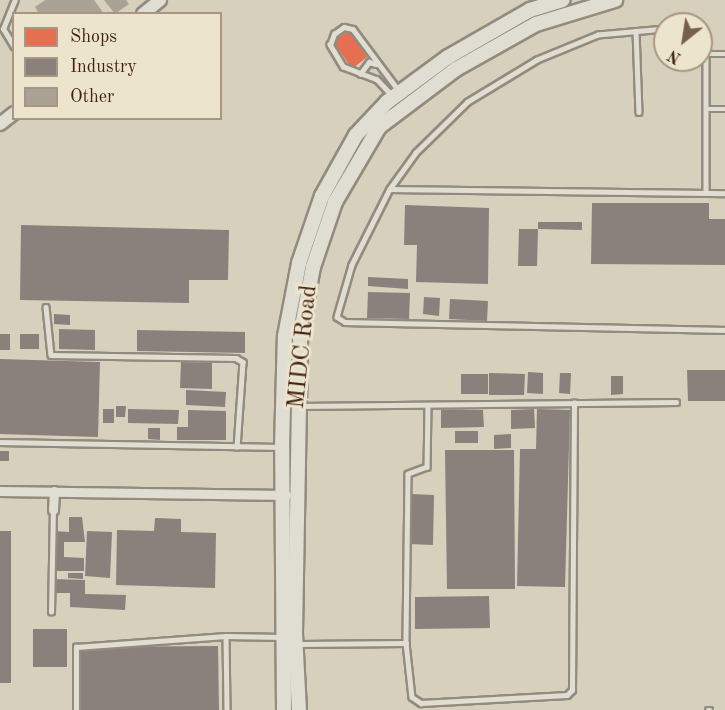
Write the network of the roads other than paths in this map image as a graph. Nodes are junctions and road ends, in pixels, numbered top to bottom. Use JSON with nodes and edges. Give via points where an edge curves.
{"nodes":[{"id":1,"x":15,"y":0,"type":"edge"},
{"id":2,"x":160,"y":0,"type":"edge"},
{"id":3,"x":561,"y":0,"type":"edge"},
{"id":4,"x":615,"y":0,"type":"edge"},
{"id":5,"x":145,"y":12,"type":"edge"},
{"id":6,"x":653,"y":30,"type":"edge"},
{"id":7,"x":636,"y":31,"type":"junction"},
{"id":8,"x":12,"y":44,"type":"edge"},
{"id":9,"x":376,"y":64,"type":"junction"},
{"id":10,"x":706,"y":72,"type":"edge"},
{"id":11,"x":360,"y":74,"type":"junction"},
{"id":12,"x":396,"y":95,"type":"junction"},
{"id":13,"x":707,"y":109,"type":"junction"},
{"id":14,"x":725,"y":109,"type":"edge"},
{"id":15,"x":639,"y":112,"type":"dead end"},
{"id":16,"x":12,"y":115,"type":"edge"},
{"id":17,"x":0,"y":124,"type":"edge"},
{"id":18,"x":390,"y":189,"type":"junction"},
{"id":19,"x":706,"y":193,"type":"junction"},
{"id":20,"x":725,"y":193,"type":"edge"},
{"id":21,"x":46,"y":307,"type":"dead end"},
{"id":22,"x":725,"y":330,"type":"edge"},
{"id":23,"x":676,"y":402,"type":"dead end"},
{"id":24,"x":574,"y":404,"type":"junction"},
{"id":25,"x":296,"y":406,"type":"junction"},
{"id":26,"x":428,"y":406,"type":"junction"},
{"id":27,"x":0,"y":442,"type":"edge"},
{"id":28,"x":237,"y":447,"type":"junction"},
{"id":29,"x":282,"y":447,"type":"junction"},
{"id":30,"x":0,"y":491,"type":"edge"},
{"id":31,"x":54,"y":491,"type":"junction"},
{"id":32,"x":282,"y":495,"type":"junction"},
{"id":33,"x":297,"y":496,"type":"junction"},
{"id":34,"x":53,"y":510,"type":"joint"},
{"id":35,"x":51,"y":612,"type":"dead end"},
{"id":36,"x":226,"y":636,"type":"junction"},
{"id":37,"x":282,"y":637,"type":"junction"},
{"id":38,"x":296,"y":644,"type":"junction"},
{"id":39,"x":406,"y":644,"type":"junction"},
{"id":40,"x":76,"y":710,"type":"edge"},
{"id":41,"x":227,"y":710,"type":"edge"},
{"id":42,"x":285,"y":710,"type":"edge"},
{"id":43,"x":299,"y":710,"type":"edge"}],
"edges":[{"from":1,"to":8,"type":"lane","via":[[3,29]]},
{"from":2,"to":5,"type":"street"},
{"from":3,"to":12,"type":"main road","name":"MIDC Road","via":[[530,10],[448,57]]},
{"from":4,"to":25,"type":"main road","name":"MIDC Road","via":[[536,24],[456,69],[379,127],[335,202],[313,267],[300,337]]},
{"from":6,"to":7,"type":"lane"},
{"from":7,"to":15,"type":"lane"},
{"from":7,"to":18,"type":"lane","via":[[598,35],[537,60],[468,102],[416,153]]},
{"from":9,"to":11,"type":"lane","via":[[369,62]]},
{"from":9,"to":11,"type":"lane","via":[[358,34],[344,27],[330,39],[330,45],[343,67]]},
{"from":9,"to":12,"type":"lane"},
{"from":10,"to":13,"type":"lane"},
{"from":11,"to":12,"type":"lane","via":[[377,80]]},
{"from":12,"to":29,"type":"main road","name":"MIDC Road","via":[[369,117],[345,151],[322,196],[299,263],[285,336]]},
{"from":13,"to":14,"type":"lane"},
{"from":13,"to":19,"type":"lane"},
{"from":16,"to":17,"type":"street"},
{"from":18,"to":19,"type":"lane"},
{"from":18,"to":22,"type":"lane","via":[[352,266],[340,299],[340,321]]},
{"from":19,"to":20,"type":"lane"},
{"from":21,"to":28,"type":"lane","via":[[49,354],[236,358],[243,362]]},
{"from":23,"to":24,"type":"lane"},
{"from":24,"to":26,"type":"lane"},
{"from":24,"to":39,"type":"lane","via":[[572,690],[567,695],[422,703],[412,697]]},
{"from":25,"to":26,"type":"lane"},
{"from":25,"to":33,"type":"main road","name":"MIDC Road"},
{"from":26,"to":39,"type":"lane","via":[[427,467],[408,474]]},
{"from":27,"to":28,"type":"lane"},
{"from":28,"to":29,"type":"lane"},
{"from":29,"to":32,"type":"main road","name":"MIDC Road"},
{"from":30,"to":31,"type":"street"},
{"from":31,"to":32,"type":"street"},
{"from":31,"to":34,"type":"street"},
{"from":32,"to":33,"type":"street"},
{"from":32,"to":37,"type":"main road","name":"MIDC Road"},
{"from":33,"to":38,"type":"main road","name":"MIDC Road"},
{"from":34,"to":35,"type":"lane"},
{"from":36,"to":37,"type":"lane"},
{"from":36,"to":40,"type":"lane","via":[[76,647]]},
{"from":36,"to":41,"type":"lane"},
{"from":37,"to":42,"type":"main road","name":"MIDC Road"},
{"from":38,"to":39,"type":"lane"},
{"from":38,"to":43,"type":"main road","name":"MIDC Road"}]}
